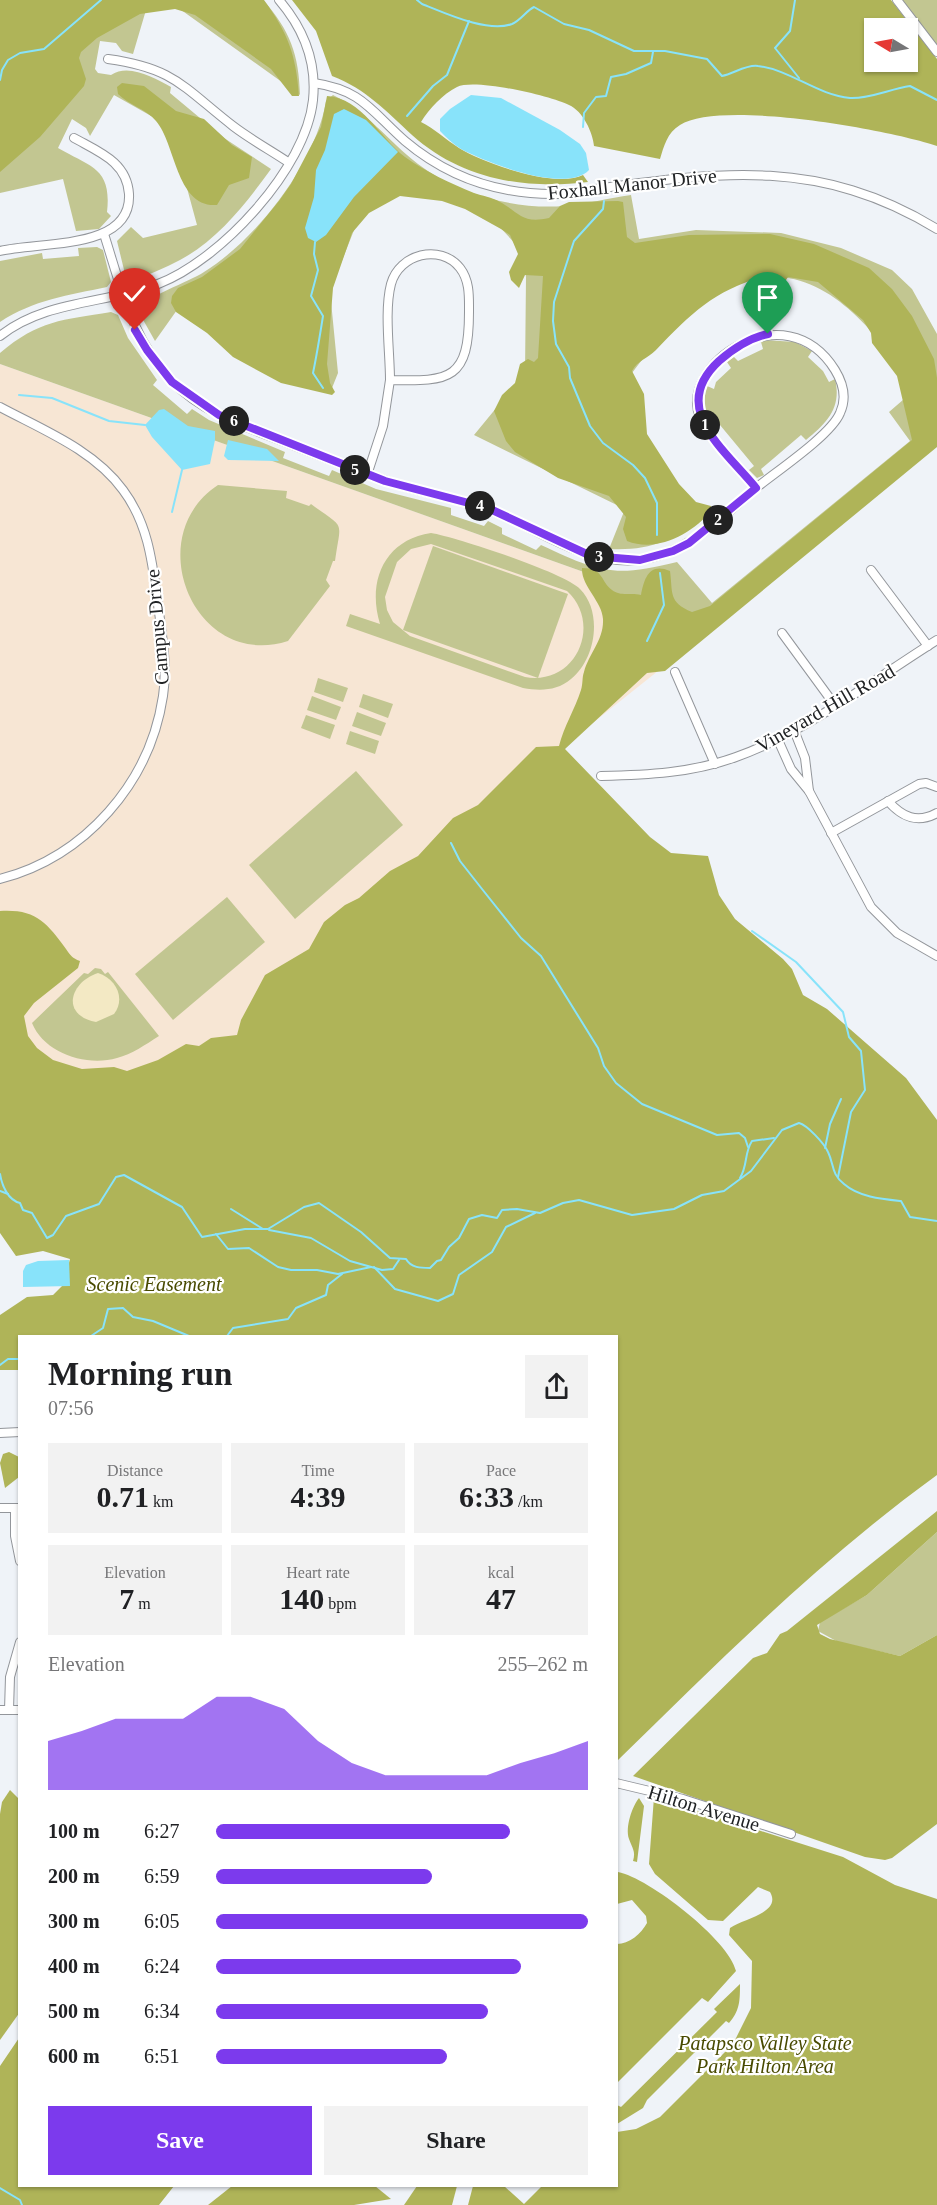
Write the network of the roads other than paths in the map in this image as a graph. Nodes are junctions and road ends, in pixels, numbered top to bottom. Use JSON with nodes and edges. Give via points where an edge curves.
{"nodes":[{"id":1,"x":279,"y":0,"type":"edge"},
{"id":2,"x":897,"y":0,"type":"edge"},
{"id":3,"x":937,"y":52,"type":"edge"},
{"id":4,"x":108,"y":59,"type":"dead end"},
{"id":5,"x":314,"y":83,"type":"junction"},
{"id":6,"x":74,"y":138,"type":"dead end"},
{"id":7,"x":288,"y":162,"type":"junction"},
{"id":8,"x":937,"y":229,"type":"edge"},
{"id":9,"x":104,"y":234,"type":"junction"},
{"id":10,"x":0,"y":250,"type":"edge"},
{"id":11,"x":123,"y":296,"type":"junction"},
{"id":12,"x":0,"y":336,"type":"edge"},
{"id":13,"x":390,"y":380,"type":"junction"},
{"id":14,"x":0,"y":407,"type":"edge"},
{"id":15,"x":367,"y":474,"type":"junction"},
{"id":16,"x":756,"y":488,"type":"junction"},
{"id":17,"x":871,"y":570,"type":"dead end"},
{"id":18,"x":782,"y":633,"type":"dead end"},
{"id":19,"x":937,"y":640,"type":"edge"},
{"id":20,"x":928,"y":646,"type":"junction"},
{"id":21,"x":675,"y":672,"type":"dead end"},
{"id":22,"x":834,"y":704,"type":"junction"},
{"id":23,"x":794,"y":730,"type":"junction"},
{"id":24,"x":778,"y":740,"type":"junction"},
{"id":25,"x":715,"y":764,"type":"junction"},
{"id":26,"x":601,"y":776,"type":"dead end"},
{"id":27,"x":937,"y":787,"type":"edge"},
{"id":28,"x":809,"y":791,"type":"junction"},
{"id":29,"x":888,"y":801,"type":"junction"},
{"id":30,"x":937,"y":813,"type":"edge"},
{"id":31,"x":831,"y":833,"type":"junction"},
{"id":32,"x":0,"y":879,"type":"edge"},
{"id":33,"x":937,"y":956,"type":"edge"},
{"id":34,"x":18,"y":1432,"type":"edge"},
{"id":35,"x":0,"y":1433,"type":"edge"},
{"id":36,"x":0,"y":1508,"type":"edge"},
{"id":37,"x":17,"y":1508,"type":"edge"},
{"id":38,"x":18,"y":1550,"type":"edge"},
{"id":39,"x":18,"y":1649,"type":"edge"},
{"id":40,"x":4,"y":1710,"type":"edge"},
{"id":41,"x":618,"y":1783,"type":"edge"},
{"id":42,"x":791,"y":1834,"type":"dead end"}],
"edges":[{"from":1,"to":5,"type":"street","via":[[307,45]]},
{"from":2,"to":3,"type":"street"},
{"from":4,"to":7,"type":"street","via":[[163,72]]},
{"from":5,"to":7,"type":"street","via":[[308,122]]},
{"from":5,"to":8,"type":"street","name":"Foxhall Manor Drive","via":[[350,92],[425,157],[484,186],[536,195],[558,194],[747,173],[802,179],[861,193],[890,203]]},
{"from":6,"to":9,"type":"street","via":[[109,157],[124,174],[129,198],[126,211],[121,222]]},
{"from":7,"to":11,"type":"street","via":[[258,207],[208,255],[159,284]]},
{"from":9,"to":10,"type":"street"},
{"from":9,"to":11,"type":"street"},
{"from":11,"to":12,"type":"street","via":[[47,310]]},
{"from":11,"to":15,"type":"street","via":[[128,315],[147,350],[184,393],[219,415]]},
{"from":13,"to":13,"type":"street","via":[[438,380],[454,371],[467,352],[468,284],[450,259],[432,255],[413,257],[395,274],[390,298]]},
{"from":13,"to":15,"type":"street","via":[[383,426]]},
{"from":14,"to":32,"type":"street","name":"Campus Drive","via":[[88,455],[108,471],[135,506],[150,548],[165,664],[153,739],[131,784],[94,827],[60,854]]},
{"from":15,"to":16,"type":"street","via":[[488,508],[591,556],[623,560],[658,556],[689,543]]},
{"from":16,"to":16,"type":"street","via":[[700,418],[699,389],[710,369],[755,336],[797,337],[821,351],[832,365],[844,390],[844,403],[834,424]]},
{"from":17,"to":20,"type":"street"},
{"from":18,"to":22,"type":"street"},
{"from":19,"to":20,"type":"street","name":"Vineyard Hill Road"},
{"from":20,"to":22,"type":"street","name":"Vineyard Hill Road"},
{"from":21,"to":25,"type":"street"},
{"from":22,"to":23,"type":"street","name":"Vineyard Hill Road"},
{"from":23,"to":24,"type":"street","name":"Vineyard Hill Road"},
{"from":23,"to":28,"type":"street","via":[[805,758]]},
{"from":24,"to":25,"type":"street","name":"Vineyard Hill Road"},
{"from":24,"to":28,"type":"street","via":[[797,780]]},
{"from":25,"to":26,"type":"street","name":"Vineyard Hill Road","via":[[670,773]]},
{"from":27,"to":29,"type":"street","via":[[919,784]]},
{"from":28,"to":31,"type":"street"},
{"from":29,"to":30,"type":"street","via":[[905,817],[922,819]]},
{"from":29,"to":31,"type":"street"},
{"from":31,"to":33,"type":"street","via":[[878,915],[909,942]]},
{"from":34,"to":35,"type":"street"},
{"from":36,"to":37,"type":"street"},
{"from":37,"to":38,"type":"street"},
{"from":39,"to":40,"type":"street"},
{"from":41,"to":42,"type":"street","name":"Hilton Avenue","via":[[683,1799]]}]}
